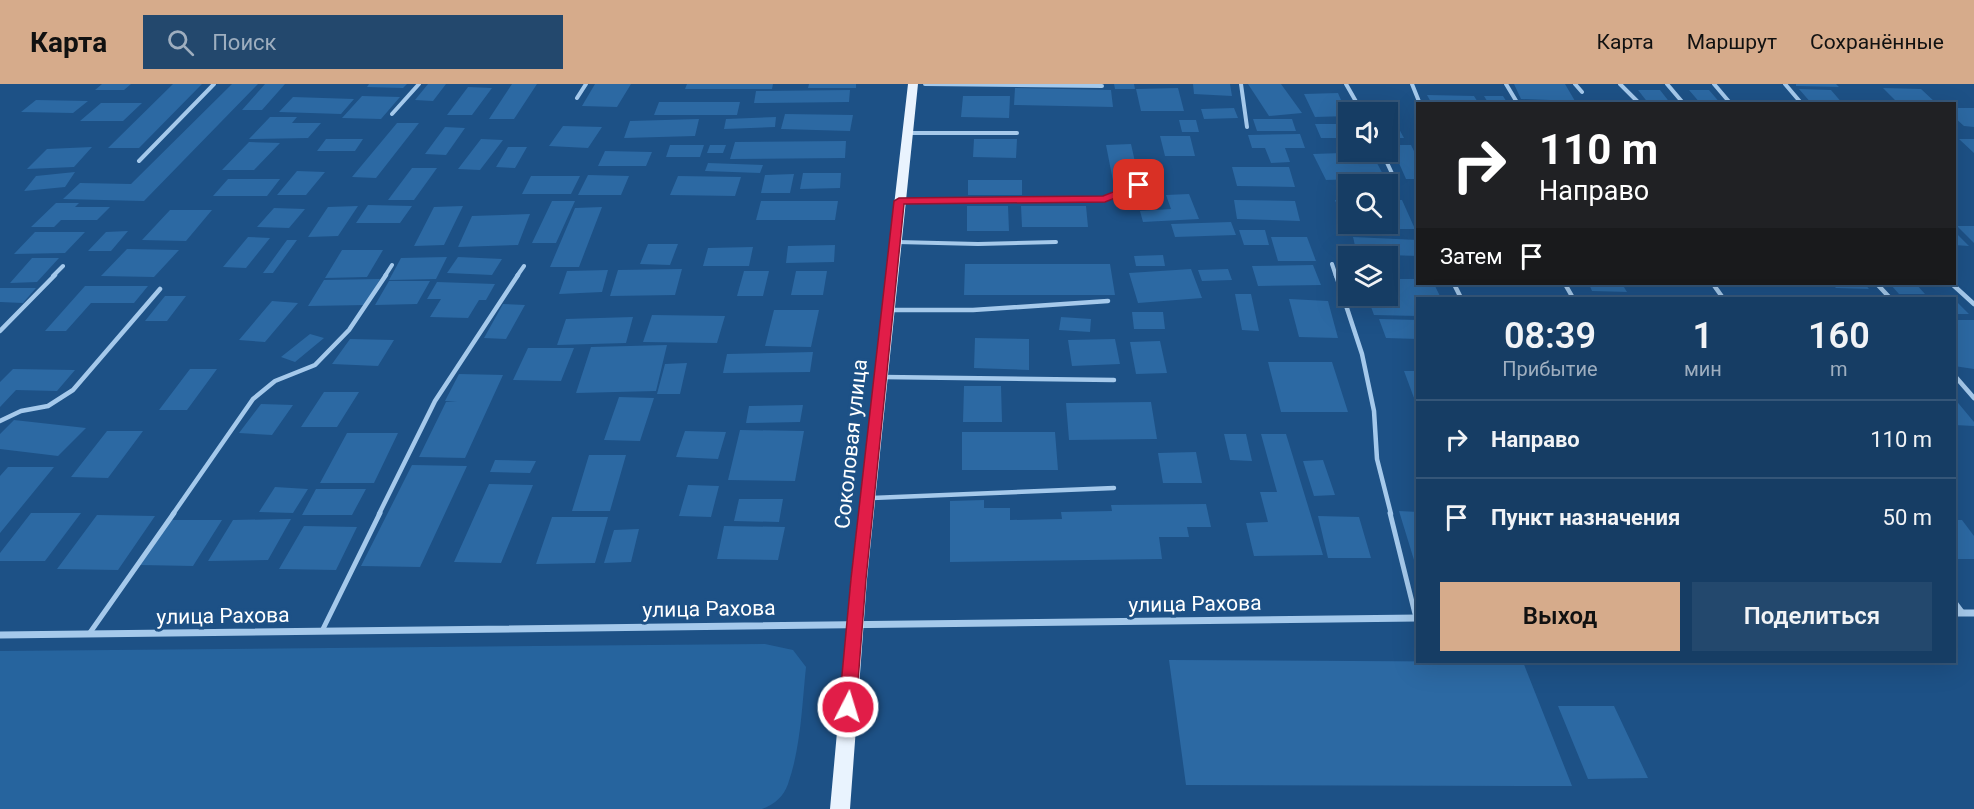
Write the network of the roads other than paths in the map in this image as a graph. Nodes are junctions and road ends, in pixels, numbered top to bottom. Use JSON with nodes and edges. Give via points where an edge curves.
{"nodes":[{"id":1,"x":214,"y":84,"type":"edge"},
{"id":2,"x":419,"y":84,"type":"edge"},
{"id":3,"x":586,"y":84,"type":"edge"},
{"id":4,"x":913,"y":84,"type":"edge"},
{"id":5,"x":925,"y":84,"type":"edge"},
{"id":6,"x":1241,"y":84,"type":"edge"},
{"id":7,"x":1346,"y":84,"type":"edge"},
{"id":8,"x":1412,"y":84,"type":"edge"},
{"id":9,"x":1506,"y":84,"type":"edge"},
{"id":10,"x":1575,"y":84,"type":"edge"},
{"id":11,"x":1620,"y":84,"type":"edge"},
{"id":12,"x":1667,"y":84,"type":"edge"},
{"id":13,"x":1714,"y":84,"type":"edge"},
{"id":14,"x":1785,"y":84,"type":"edge"},
{"id":15,"x":1102,"y":86,"type":"dead end"},
{"id":16,"x":1581,"y":92,"type":"dead end"},
{"id":17,"x":577,"y":98,"type":"dead end"},
{"id":18,"x":1356,"y":102,"type":"edge"},
{"id":19,"x":1419,"y":102,"type":"edge"},
{"id":20,"x":1517,"y":102,"type":"edge"},
{"id":21,"x":1638,"y":102,"type":"edge"},
{"id":22,"x":1682,"y":102,"type":"edge"},
{"id":23,"x":1729,"y":102,"type":"edge"},
{"id":24,"x":1800,"y":102,"type":"edge"},
{"id":25,"x":392,"y":114,"type":"dead end"},
{"id":26,"x":1247,"y":128,"type":"dead end"},
{"id":27,"x":906,"y":133,"type":"junction"},
{"id":28,"x":1017,"y":133,"type":"dead end"},
{"id":29,"x":139,"y":161,"type":"dead end"},
{"id":30,"x":1152,"y":181,"type":"dead end"},
{"id":31,"x":899,"y":201,"type":"junction"},
{"id":32,"x":894,"y":242,"type":"junction"},
{"id":33,"x":1056,"y":242,"type":"dead end"},
{"id":34,"x":1332,"y":264,"type":"dead end"},
{"id":35,"x":63,"y":266,"type":"dead end"},
{"id":36,"x":392,"y":266,"type":"dead end"},
{"id":37,"x":524,"y":266,"type":"dead end"},
{"id":38,"x":1878,"y":285,"type":"edge"},
{"id":39,"x":1953,"y":285,"type":"edge"},
{"id":40,"x":160,"y":289,"type":"dead end"},
{"id":41,"x":1889,"y":297,"type":"edge"},
{"id":42,"x":1108,"y":301,"type":"dead end"},
{"id":43,"x":1974,"y":304,"type":"edge"},
{"id":44,"x":888,"y":310,"type":"junction"},
{"id":45,"x":0,"y":331,"type":"edge"},
{"id":46,"x":881,"y":377,"type":"junction"},
{"id":47,"x":1956,"y":377,"type":"edge"},
{"id":48,"x":1114,"y":380,"type":"dead end"},
{"id":49,"x":1974,"y":398,"type":"edge"},
{"id":50,"x":0,"y":421,"type":"edge"},
{"id":51,"x":1114,"y":488,"type":"dead end"},
{"id":52,"x":869,"y":498,"type":"junction"},
{"id":53,"x":1956,"y":604,"type":"edge"},
{"id":54,"x":1956,"y":613,"type":"edge"},
{"id":55,"x":1963,"y":613,"type":"junction"},
{"id":56,"x":1974,"y":613,"type":"edge"},
{"id":57,"x":1416,"y":614,"type":"edge"},
{"id":58,"x":1416,"y":618,"type":"edge"},
{"id":59,"x":855,"y":624,"type":"junction"},
{"id":60,"x":322,"y":631,"type":"junction"},
{"id":61,"x":89,"y":634,"type":"junction"},
{"id":62,"x":0,"y":635,"type":"edge"},
{"id":63,"x":840,"y":809,"type":"edge"}],
"edges":[{"from":1,"to":29,"type":"lane"},
{"from":2,"to":25,"type":"lane"},
{"from":3,"to":17,"type":"lane"},
{"from":4,"to":27,"type":"main road","name":"Соколовая улица"},
{"from":5,"to":15,"type":"lane"},
{"from":6,"to":26,"type":"lane"},
{"from":7,"to":18,"type":"lane"},
{"from":8,"to":19,"type":"lane"},
{"from":9,"to":20,"type":"lane"},
{"from":10,"to":16,"type":"lane"},
{"from":11,"to":21,"type":"lane"},
{"from":12,"to":22,"type":"lane"},
{"from":13,"to":23,"type":"lane"},
{"from":14,"to":24,"type":"lane"},
{"from":27,"to":28,"type":"lane"},
{"from":27,"to":31,"type":"main road","name":"Соколовая улица"},
{"from":30,"to":31,"type":"lane","via":[[1105,199]]},
{"from":31,"to":32,"type":"main road","name":"Соколовая улица"},
{"from":32,"to":33,"type":"lane"},
{"from":32,"to":44,"type":"main road","name":"Соколовая улица"},
{"from":34,"to":57,"type":"lane","via":[[1362,354],[1374,411],[1377,459]]},
{"from":35,"to":45,"type":"lane"},
{"from":36,"to":61,"type":"lane","via":[[349,330],[315,365],[275,381],[253,399]]},
{"from":37,"to":60,"type":"lane","via":[[435,401]]},
{"from":38,"to":41,"type":"lane"},
{"from":39,"to":43,"type":"lane"},
{"from":40,"to":50,"type":"lane","via":[[73,390],[48,406],[21,411]]},
{"from":42,"to":44,"type":"lane","via":[[972,310]]},
{"from":44,"to":46,"type":"main road","name":"Соколовая улица"},
{"from":46,"to":48,"type":"lane"},
{"from":46,"to":52,"type":"main road","name":"Соколовая улица"},
{"from":47,"to":49,"type":"lane"},
{"from":51,"to":52,"type":"lane"},
{"from":52,"to":59,"type":"main road","name":"Соколовая улица"},
{"from":53,"to":55,"type":"lane"},
{"from":54,"to":55,"type":"street"},
{"from":55,"to":56,"type":"street"},
{"from":58,"to":59,"type":"street","name":"улица Рахова"},
{"from":59,"to":60,"type":"street","name":"улица Рахова"},
{"from":59,"to":63,"type":"main road","name":"Соколовая улица"},
{"from":60,"to":61,"type":"street","name":"улица Рахова"},
{"from":61,"to":62,"type":"street","name":"улица Рахова"}]}
